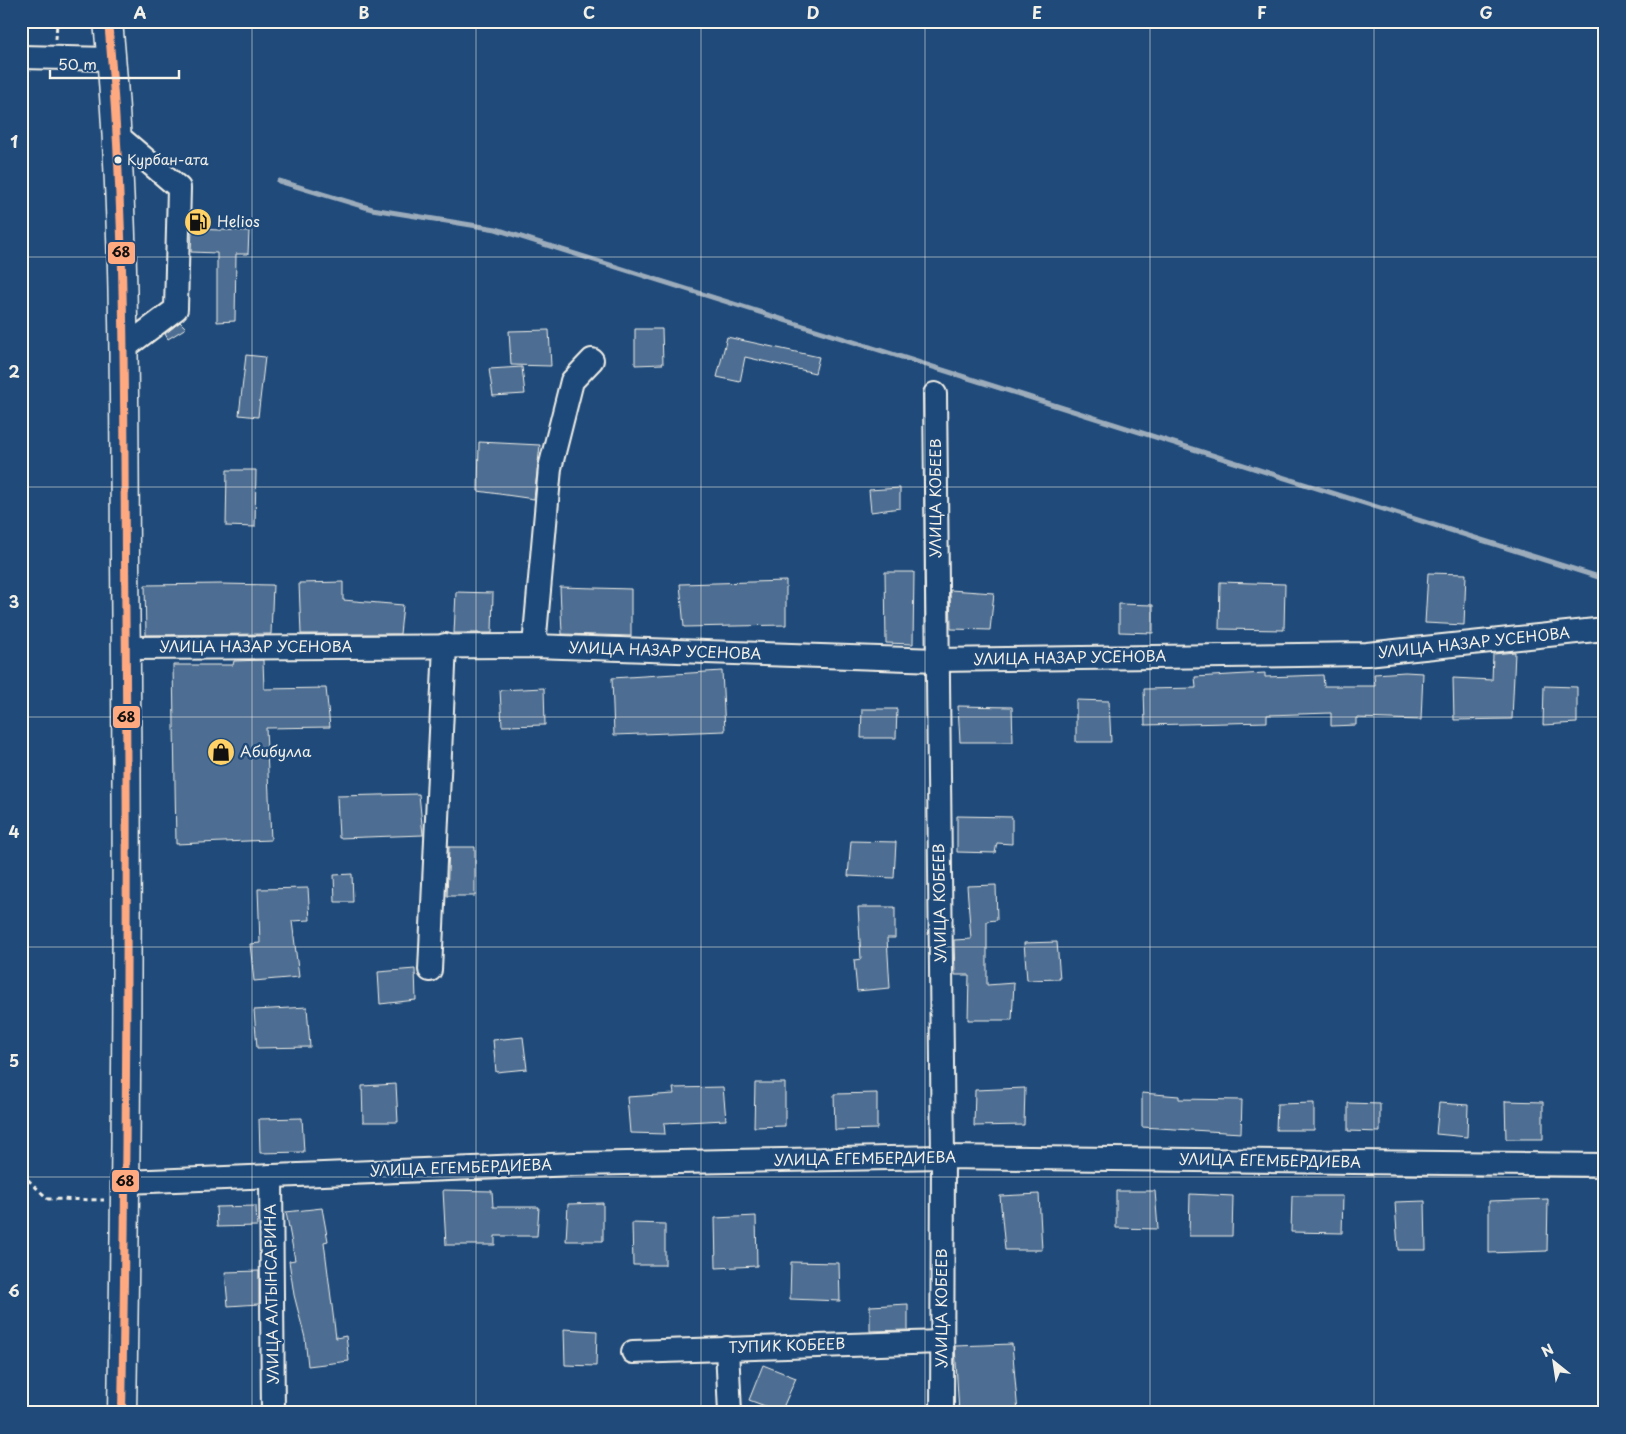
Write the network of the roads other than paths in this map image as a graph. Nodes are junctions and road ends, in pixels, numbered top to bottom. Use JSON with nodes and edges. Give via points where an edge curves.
{"nodes":[{"id":1,"x":108,"y":21,"type":"edge"},
{"id":2,"x":32,"y":57,"type":"edge"},
{"id":3,"x":111,"y":59,"type":"junction"},
{"id":4,"x":117,"y":135,"type":"junction"},
{"id":5,"x":123,"y":349,"type":"junction"},
{"id":6,"x":592,"y":360,"type":"dead end"},
{"id":7,"x":935,"y":394,"type":"dead end"},
{"id":8,"x":1605,"y":629,"type":"edge"},
{"id":9,"x":445,"y":645,"type":"junction"},
{"id":10,"x":534,"y":646,"type":"junction"},
{"id":11,"x":126,"y":648,"type":"junction"},
{"id":12,"x":938,"y":660,"type":"junction"},
{"id":13,"x":430,"y":970,"type":"dead end"},
{"id":14,"x":943,"y":1157,"type":"junction"},
{"id":15,"x":1605,"y":1165,"type":"edge"},
{"id":16,"x":271,"y":1176,"type":"junction"},
{"id":17,"x":126,"y":1191,"type":"junction"},
{"id":18,"x":942,"y":1342,"type":"junction"},
{"id":19,"x":727,"y":1348,"type":"junction"},
{"id":20,"x":633,"y":1352,"type":"dead end"},
{"id":21,"x":122,"y":1413,"type":"edge"},
{"id":22,"x":273,"y":1413,"type":"edge"},
{"id":23,"x":730,"y":1413,"type":"edge"},
{"id":24,"x":942,"y":1413,"type":"edge"}],
"edges":[{"from":1,"to":3,"type":"main road"},
{"from":2,"to":3,"type":"street"},
{"from":3,"to":4,"type":"main road"},
{"from":4,"to":5,"type":"main road"},
{"from":4,"to":5,"type":"street","via":[[179,188],[176,309]]},
{"from":5,"to":11,"type":"main road"},
{"from":6,"to":10,"type":"street","via":[[572,381],[550,468]]},
{"from":7,"to":12,"type":"street","name":"УЛИЦА КОБЕЕВ"},
{"from":8,"to":12,"type":"street","name":"УЛИЦА НАЗАР УСЕНОВА","via":[[1368,654]]},
{"from":9,"to":10,"type":"street","name":"УЛИЦА НАЗАР УСЕНОВА"},
{"from":9,"to":11,"type":"street","name":"УЛИЦА НАЗАР УСЕНОВА"},
{"from":9,"to":13,"type":"street"},
{"from":10,"to":12,"type":"street","name":"УЛИЦА НАЗАР УСЕНОВА"},
{"from":11,"to":17,"type":"main road"},
{"from":12,"to":14,"type":"street","name":"УЛИЦА КОБЕЕВ"},
{"from":14,"to":15,"type":"street","name":"УЛИЦА ЕГЕМБЕРДИЕВА"},
{"from":14,"to":16,"type":"street","name":"УЛИЦА ЕГЕМБЕРДИЕВА","via":[[575,1164]]},
{"from":14,"to":18,"type":"street","name":"УЛИЦА КОБЕЕВ"},
{"from":16,"to":17,"type":"street","name":"УЛИЦА ЕГЕМБЕРДИЕВА"},
{"from":16,"to":22,"type":"street","name":"УЛИЦА АЛТЫНСАРИНА"},
{"from":17,"to":21,"type":"main road"},
{"from":18,"to":19,"type":"street","name":"ТУПИК КОБЕЕВ"},
{"from":18,"to":24,"type":"street","name":"УЛИЦА КОБЕЕВ"},
{"from":19,"to":20,"type":"street","name":"ТУПИК КОБЕЕВ"},
{"from":19,"to":23,"type":"street"}]}
